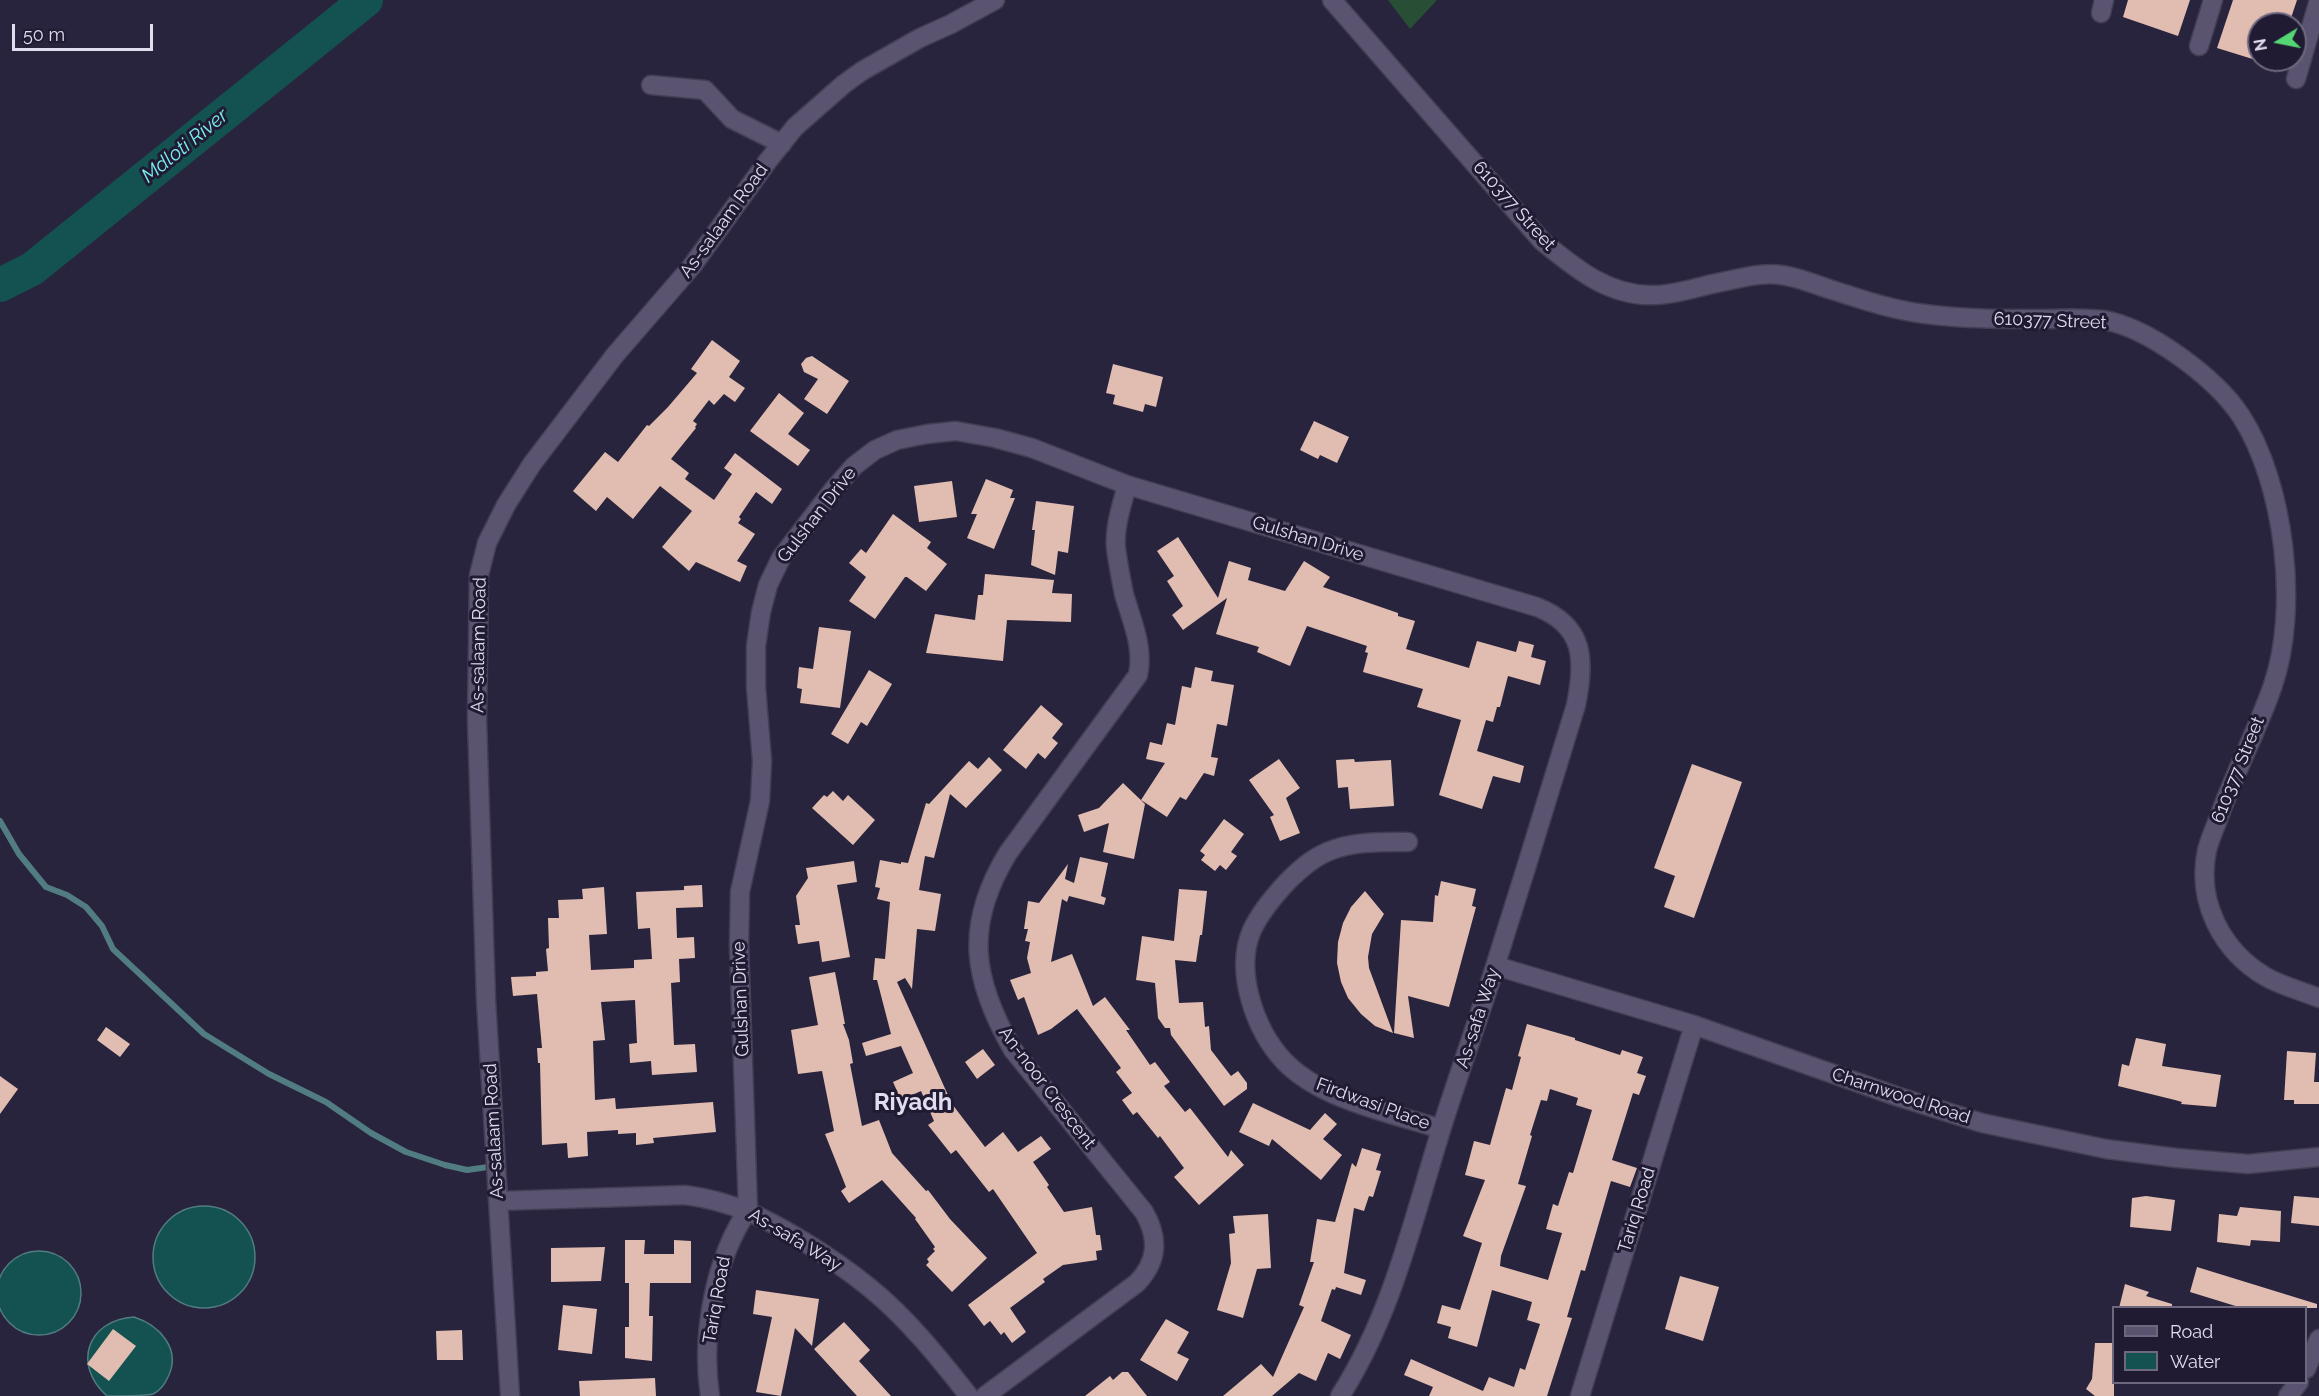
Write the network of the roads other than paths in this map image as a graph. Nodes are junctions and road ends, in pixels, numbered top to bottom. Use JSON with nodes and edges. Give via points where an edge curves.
{"nodes":[{"id":1,"x":995,"y":0,"type":"edge"},
{"id":2,"x":1332,"y":0,"type":"edge"},
{"id":3,"x":2213,"y":0,"type":"edge"},
{"id":4,"x":2319,"y":0,"type":"edge"},
{"id":5,"x":2199,"y":46,"type":"dead end"},
{"id":6,"x":2296,"y":79,"type":"dead end"},
{"id":7,"x":651,"y":85,"type":"dead end"},
{"id":8,"x":782,"y":144,"type":"junction"},
{"id":9,"x":1127,"y":484,"type":"junction"},
{"id":10,"x":1572,"y":632,"type":"joint"},
{"id":11,"x":1408,"y":842,"type":"dead end"},
{"id":12,"x":1496,"y":966,"type":"junction"},
{"id":13,"x":2319,"y":998,"type":"edge"},
{"id":14,"x":1694,"y":1025,"type":"junction"},
{"id":15,"x":1441,"y":1129,"type":"junction"},
{"id":16,"x":2319,"y":1157,"type":"edge"},
{"id":17,"x":498,"y":1201,"type":"junction"},
{"id":18,"x":748,"y":1210,"type":"junction"},
{"id":19,"x":2319,"y":1339,"type":"edge"},
{"id":20,"x":2307,"y":1367,"type":"edge"},
{"id":21,"x":2298,"y":1384,"type":"edge"},
{"id":22,"x":510,"y":1396,"type":"edge"},
{"id":23,"x":710,"y":1396,"type":"edge"},
{"id":24,"x":969,"y":1396,"type":"edge"},
{"id":25,"x":985,"y":1396,"type":"edge"},
{"id":26,"x":1340,"y":1396,"type":"edge"},
{"id":27,"x":1581,"y":1396,"type":"edge"},
{"id":28,"x":2288,"y":1396,"type":"edge"}],
"edges":[{"from":1,"to":8,"type":"street","name":"As-salaam Road","via":[[920,38],[844,84],[795,127]]},
{"from":2,"to":13,"type":"street","name":"610377 Street","via":[[1542,241],[1603,285],[1655,295],[1781,275],[1922,314],[2104,320],[2135,330],[2161,345],[2195,367],[2219,389],[2241,416],[2268,477],[2278,518],[2287,603],[2286,629],[2273,686],[2207,850],[2207,893],[2212,919],[2224,940],[2245,962],[2268,978]]},
{"from":3,"to":5,"type":"street"},
{"from":4,"to":6,"type":"street"},
{"from":7,"to":8,"type":"street","via":[[705,90],[732,119]]},
{"from":8,"to":17,"type":"street","name":"As-salaam Road","via":[[692,266],[615,355],[532,464],[487,543],[479,575],[477,720],[486,1000]]},
{"from":9,"to":10,"type":"street","name":"Gulshan Drive","via":[[1537,607],[1562,620]]},
{"from":9,"to":18,"type":"street","name":"Gulshan Drive","via":[[995,438],[956,432],[897,440],[854,466],[781,558],[768,585],[756,646],[762,760],[760,801],[740,892]]},
{"from":9,"to":25,"type":"street","name":"An-noor Crescent","via":[[1116,545],[1124,594],[1140,647],[1138,675],[995,873],[979,926],[978,952],[984,990],[1008,1041],[1144,1212],[1153,1231],[1154,1251],[1149,1271],[1137,1282]]},
{"from":10,"to":12,"type":"street","name":"As-safa Way","via":[[1581,662],[1576,705]]},
{"from":11,"to":15,"type":"street","name":"Firdwasi Place","via":[[1346,846],[1324,853],[1303,867],[1276,894],[1253,929],[1246,978],[1262,1030],[1272,1047],[1298,1074],[1331,1092]]},
{"from":12,"to":14,"type":"street","name":"Charnwood Road"},
{"from":12,"to":15,"type":"street","name":"As-safa Way"},
{"from":14,"to":16,"type":"street","name":"Charnwood Road","via":[[1972,1119],[2106,1149],[2248,1164]]},
{"from":14,"to":27,"type":"street","name":"Tariq Road"},
{"from":15,"to":26,"type":"street","name":"As-safa Way","via":[[1380,1320],[1360,1365]]},
{"from":17,"to":18,"type":"street","name":"As-safa Way","via":[[684,1195],[710,1198]]},
{"from":17,"to":22,"type":"street","name":"As-salaam Road"},
{"from":18,"to":23,"type":"street","name":"Tariq Road","via":[[736,1227],[721,1265],[708,1340]]},
{"from":18,"to":24,"type":"street","name":"As-safa Way","via":[[829,1257],[871,1288],[914,1330]]},
{"from":19,"to":20,"type":"street"},
{"from":21,"to":28,"type":"street"}]}
